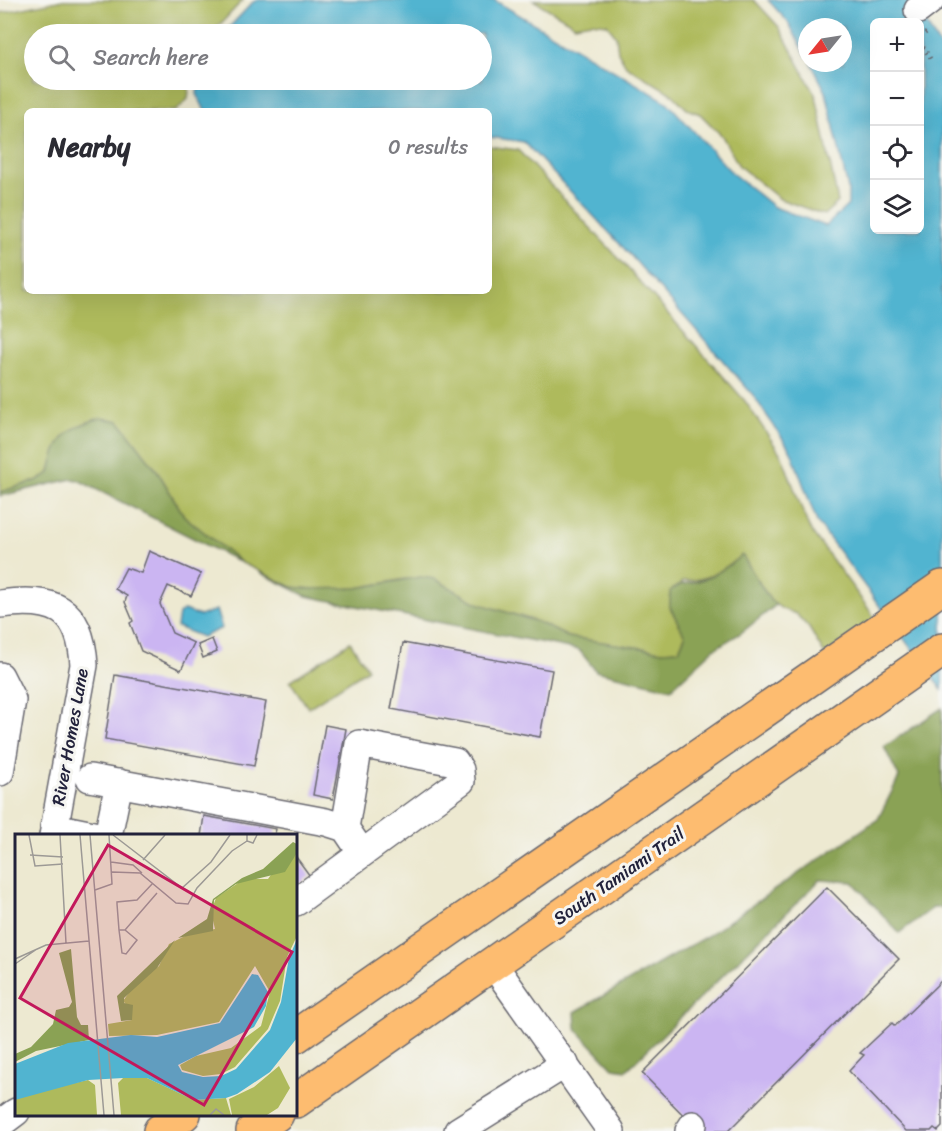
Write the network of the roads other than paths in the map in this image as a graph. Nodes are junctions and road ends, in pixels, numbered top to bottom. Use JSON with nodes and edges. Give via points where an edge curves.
{"nodes":[{"id":1,"x":942,"y":586,"type":"edge"},
{"id":2,"x":0,"y":604,"type":"edge"},
{"id":3,"x":942,"y":650,"type":"edge"},
{"id":4,"x":0,"y":676,"type":"edge"},
{"id":5,"x":0,"y":772,"type":"edge"},
{"id":6,"x":90,"y":778,"type":"dead end"},
{"id":7,"x":119,"y":783,"type":"junction"},
{"id":8,"x":345,"y":828,"type":"junction"},
{"id":9,"x":53,"y":831,"type":"edge"},
{"id":10,"x":80,"y":834,"type":"edge"},
{"id":11,"x":108,"y":834,"type":"edge"},
{"id":12,"x":362,"y":853,"type":"junction"},
{"id":13,"x":297,"y":901,"type":"edge"},
{"id":14,"x":493,"y":964,"type":"junction"},
{"id":15,"x":297,"y":1035,"type":"edge"},
{"id":16,"x":565,"y":1064,"type":"junction"},
{"id":17,"x":297,"y":1100,"type":"edge"},
{"id":18,"x":15,"y":1113,"type":"edge"},
{"id":19,"x":180,"y":1116,"type":"edge"},
{"id":20,"x":274,"y":1116,"type":"edge"},
{"id":21,"x":0,"y":1124,"type":"edge"},
{"id":22,"x":160,"y":1131,"type":"edge"},
{"id":23,"x":253,"y":1131,"type":"edge"},
{"id":24,"x":458,"y":1131,"type":"edge"},
{"id":25,"x":611,"y":1131,"type":"edge"}],
"edges":[{"from":1,"to":15,"type":"main road"},
{"from":2,"to":9,"type":"street","name":"River Homes Lane","via":[[42,601],[60,608],[83,642],[84,665]]},
{"from":3,"to":14,"type":"main road","name":"South Tamiami Trail"},
{"from":4,"to":5,"type":"street","via":[[12,700]]},
{"from":6,"to":7,"type":"street","name":"River Homes Lane"},
{"from":7,"to":8,"type":"street","name":"River Homes Lane"},
{"from":7,"to":11,"type":"street"},
{"from":8,"to":12,"type":"street"},
{"from":8,"to":12,"type":"street","via":[[359,744],[455,762],[461,781]]},
{"from":9,"to":10,"type":"street","name":"River Homes Lane"},
{"from":12,"to":13,"type":"street"},
{"from":14,"to":16,"type":"street"},
{"from":14,"to":17,"type":"main road","name":"South Tamiami Trail"},
{"from":16,"to":24,"type":"street"},
{"from":16,"to":25,"type":"street"},
{"from":18,"to":21,"type":"street"},
{"from":19,"to":22,"type":"main road"},
{"from":20,"to":23,"type":"main road"}]}
